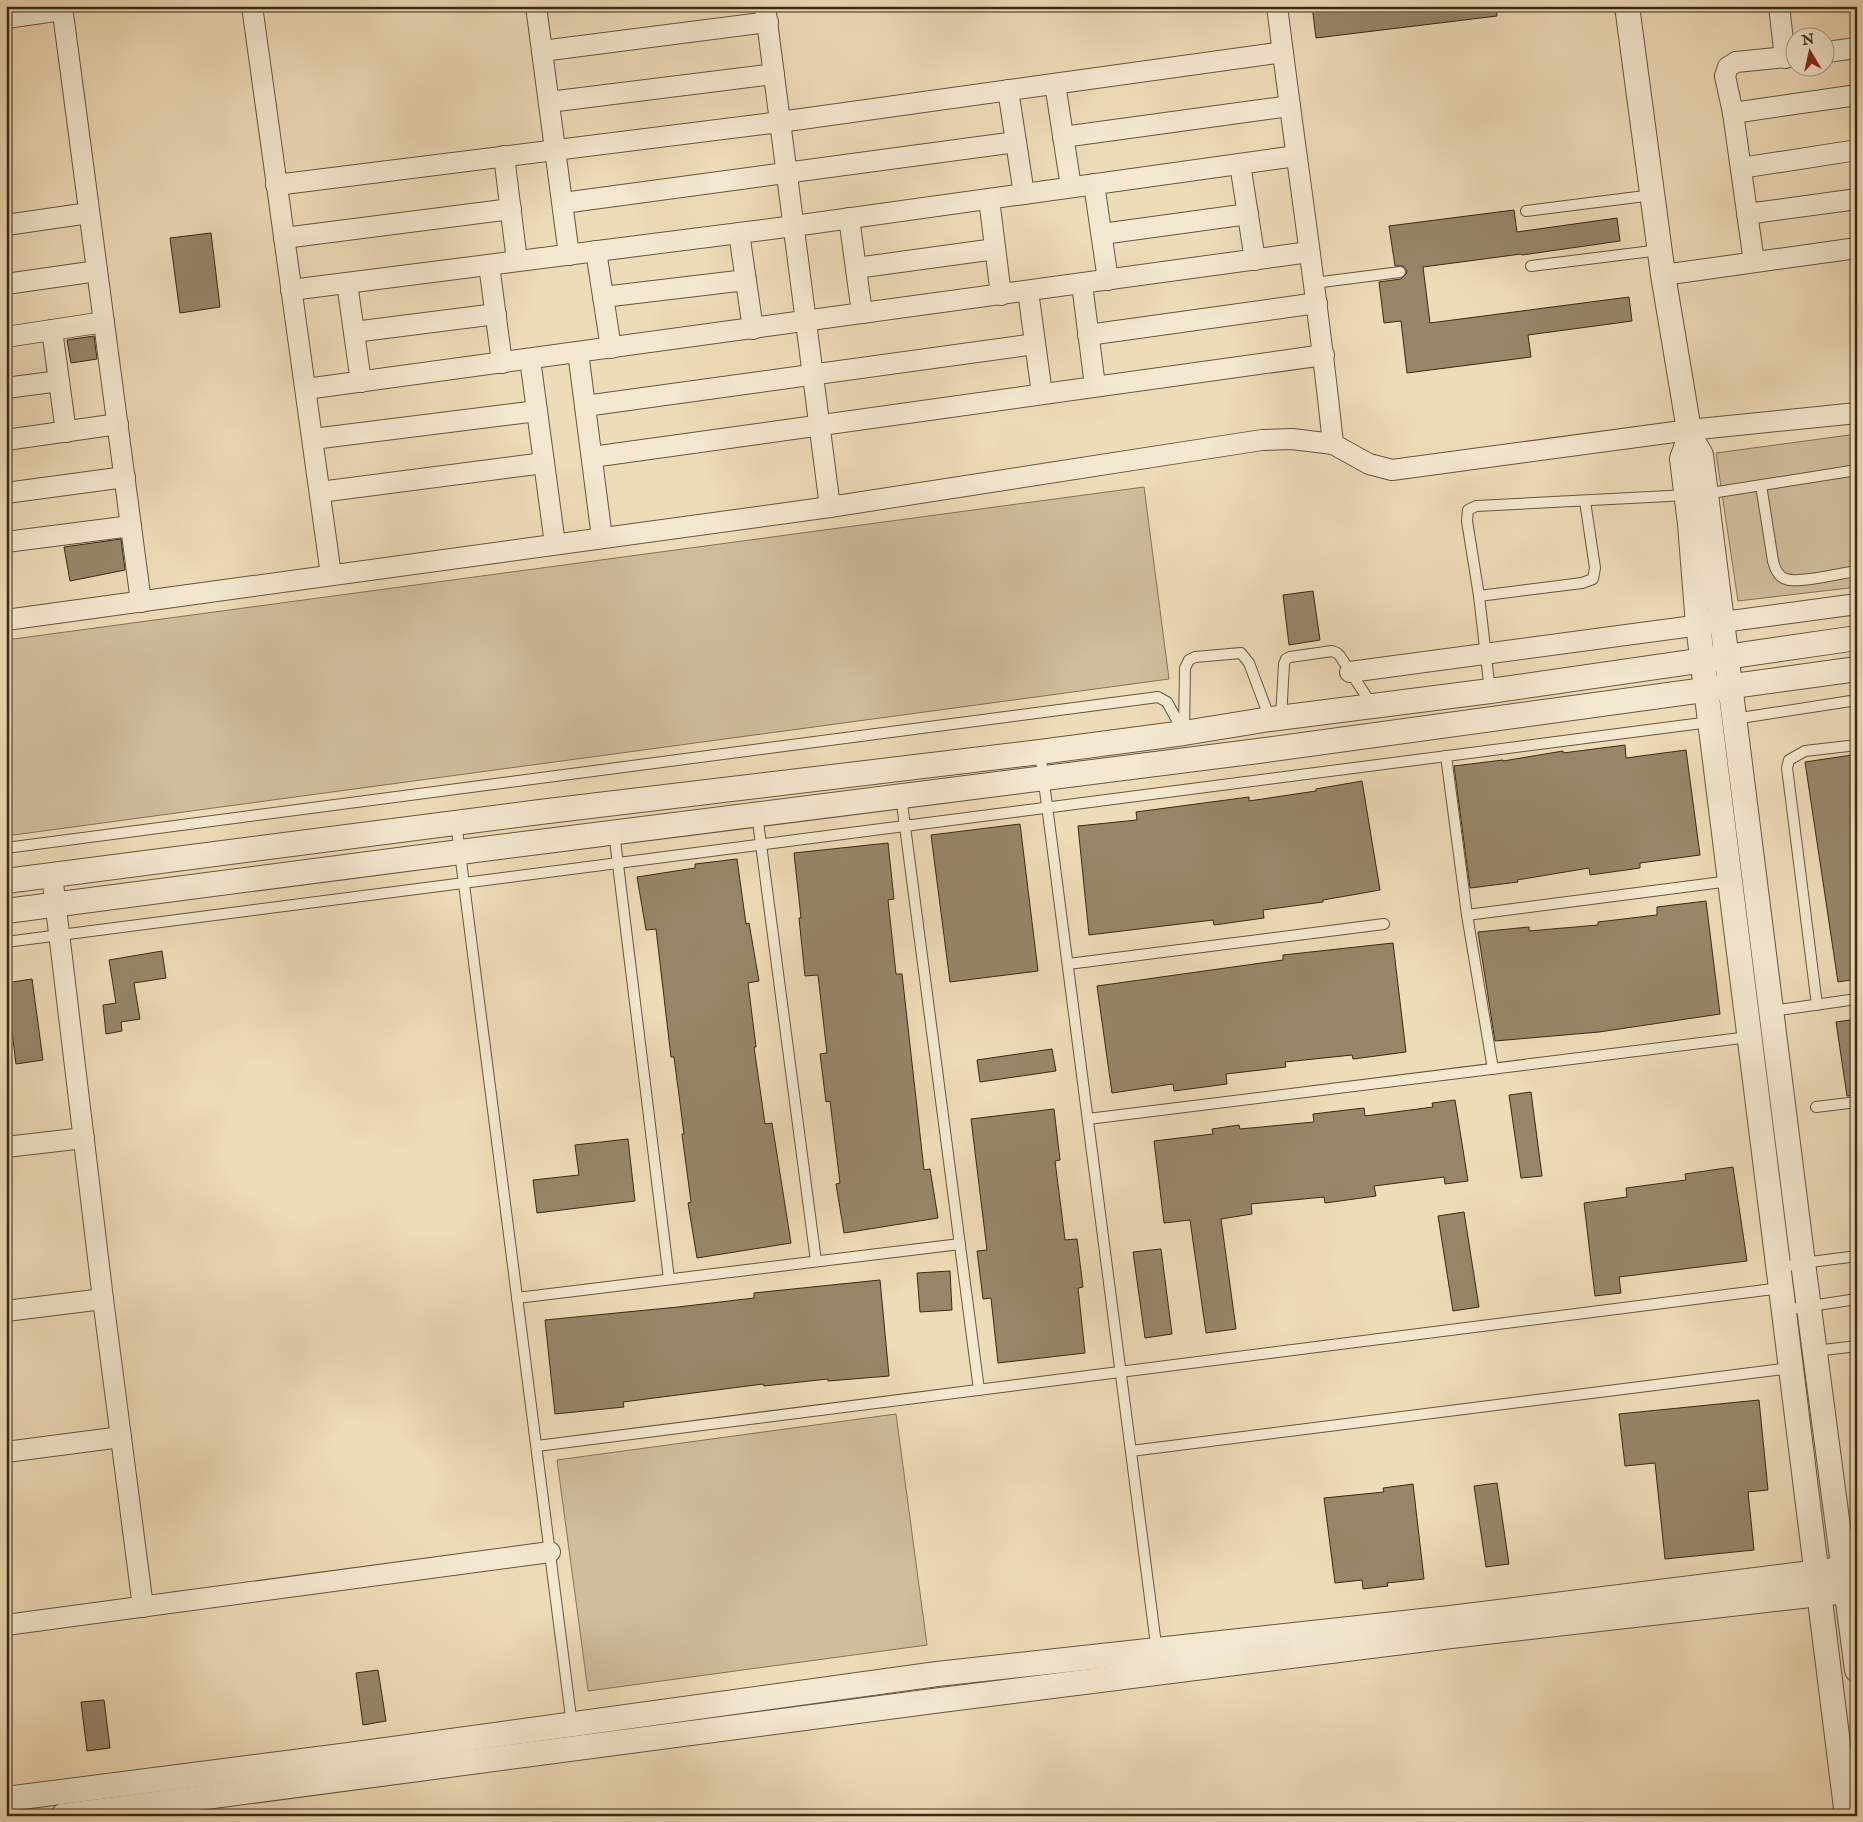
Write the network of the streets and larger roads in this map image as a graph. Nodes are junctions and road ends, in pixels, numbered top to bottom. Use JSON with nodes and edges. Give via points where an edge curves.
{"nodes":[{"id":1,"x":252,"y":6,"type":"edge"},
{"id":2,"x":536,"y":6,"type":"edge"},
{"id":3,"x":1278,"y":6,"type":"edge"},
{"id":4,"x":1627,"y":6,"type":"edge"},
{"id":5,"x":1779,"y":6,"type":"edge"},
{"id":6,"x":62,"y":8,"type":"edge"},
{"id":7,"x":766,"y":14,"type":"edge"},
{"id":8,"x":6,"y":18,"type":"edge"},
{"id":9,"x":1786,"y":38,"type":"edge"},
{"id":10,"x":1857,"y":48,"type":"edge"},
{"id":11,"x":542,"y":51,"type":"junction"},
{"id":12,"x":1836,"y":51,"type":"edge"},
{"id":13,"x":1283,"y":52,"type":"junction"},
{"id":14,"x":1786,"y":57,"type":"edge"},
{"id":15,"x":774,"y":74,"type":"junction"},
{"id":16,"x":1055,"y":84,"type":"junction"},
{"id":17,"x":1008,"y":90,"type":"junction"},
{"id":18,"x":1857,"y":95,"type":"edge"},
{"id":19,"x":549,"y":102,"type":"junction"},
{"id":20,"x":1290,"y":106,"type":"junction"},
{"id":21,"x":1733,"y":113,"type":"junction"},
{"id":22,"x":780,"y":122,"type":"junction"},
{"id":23,"x":1063,"y":137,"type":"junction"},
{"id":24,"x":1016,"y":142,"type":"junction"},
{"id":25,"x":555,"y":150,"type":"junction"},
{"id":26,"x":1857,"y":150,"type":"edge"},
{"id":27,"x":504,"y":156,"type":"junction"},
{"id":28,"x":1296,"y":156,"type":"junction"},
{"id":29,"x":1240,"y":164,"type":"junction"},
{"id":30,"x":1741,"y":168,"type":"junction"},
{"id":31,"x":787,"y":174,"type":"junction"},
{"id":32,"x":1094,"y":184,"type":"junction"},
{"id":33,"x":276,"y":185,"type":"junction"},
{"id":34,"x":1071,"y":188,"type":"junction"},
{"id":35,"x":1024,"y":194,"type":"junction"},
{"id":36,"x":989,"y":199,"type":"junction"},
{"id":37,"x":1857,"y":199,"type":"edge"},
{"id":38,"x":563,"y":203,"type":"junction"},
{"id":39,"x":510,"y":208,"type":"junction"},
{"id":40,"x":89,"y":213,"type":"junction"},
{"id":41,"x":1248,"y":214,"type":"junction"},
{"id":42,"x":1747,"y":214,"type":"junction"},
{"id":43,"x":849,"y":218,"type":"junction"},
{"id":44,"x":6,"y":225,"type":"edge"},
{"id":45,"x":794,"y":226,"type":"junction"},
{"id":46,"x":739,"y":233,"type":"junction"},
{"id":47,"x":1102,"y":234,"type":"junction"},
{"id":48,"x":284,"y":238,"type":"junction"},
{"id":49,"x":1857,"y":248,"type":"edge"},
{"id":50,"x":995,"y":249,"type":"junction"},
{"id":51,"x":596,"y":251,"type":"junction"},
{"id":52,"x":1309,"y":252,"type":"junction"},
{"id":53,"x":569,"y":255,"type":"junction"},
{"id":54,"x":1255,"y":260,"type":"junction"},
{"id":55,"x":517,"y":261,"type":"junction"},
{"id":56,"x":1754,"y":262,"type":"junction"},
{"id":57,"x":489,"y":265,"type":"junction"},
{"id":58,"x":856,"y":268,"type":"junction"},
{"id":59,"x":97,"y":271,"type":"junction"},
{"id":60,"x":1663,"y":275,"type":"junction"},
{"id":61,"x":746,"y":280,"type":"junction"},
{"id":62,"x":1108,"y":280,"type":"junction"},
{"id":63,"x":347,"y":283,"type":"junction"},
{"id":64,"x":6,"y":284,"type":"edge"},
{"id":65,"x":1082,"y":284,"type":"junction"},
{"id":66,"x":291,"y":290,"type":"junction"},
{"id":67,"x":1028,"y":291,"type":"junction"},
{"id":68,"x":1001,"y":294,"type":"junction"},
{"id":69,"x":603,"y":297,"type":"junction"},
{"id":70,"x":1317,"y":303,"type":"junction"},
{"id":71,"x":862,"y":313,"type":"junction"},
{"id":72,"x":496,"y":314,"type":"junction"},
{"id":73,"x":807,"y":321,"type":"junction"},
{"id":74,"x":104,"y":322,"type":"junction"},
{"id":75,"x":753,"y":328,"type":"junction"},
{"id":76,"x":52,"y":330,"type":"junction"},
{"id":77,"x":354,"y":332,"type":"junction"},
{"id":78,"x":1088,"y":335,"type":"junction"},
{"id":79,"x":6,"y":337,"type":"edge"},
{"id":80,"x":1036,"y":344,"type":"junction"},
{"id":81,"x":611,"y":348,"type":"junction"},
{"id":82,"x":578,"y":352,"type":"junction"},
{"id":83,"x":1324,"y":355,"type":"junction"},
{"id":84,"x":530,"y":359,"type":"junction"},
{"id":85,"x":502,"y":363,"type":"junction"},
{"id":86,"x":814,"y":376,"type":"junction"},
{"id":87,"x":59,"y":381,"type":"junction"},
{"id":88,"x":361,"y":382,"type":"junction"},
{"id":89,"x":1095,"y":386,"type":"junction"},
{"id":90,"x":6,"y":388,"type":"edge"},
{"id":91,"x":306,"y":389,"type":"junction"},
{"id":92,"x":1042,"y":394,"type":"junction"},
{"id":93,"x":585,"y":406,"type":"junction"},
{"id":94,"x":537,"y":411,"type":"junction"},
{"id":95,"x":1857,"y":413,"type":"edge"},
{"id":96,"x":118,"y":424,"type":"junction"},
{"id":97,"x":820,"y":424,"type":"junction"},
{"id":98,"x":66,"y":432,"type":"junction"},
{"id":99,"x":1689,"y":433,"type":"junction"},
{"id":100,"x":313,"y":439,"type":"junction"},
{"id":101,"x":6,"y":440,"type":"edge"},
{"id":102,"x":1333,"y":444,"type":"junction"},
{"id":103,"x":592,"y":457,"type":"junction"},
{"id":104,"x":544,"y":462,"type":"junction"},
{"id":105,"x":125,"y":477,"type":"junction"},
{"id":106,"x":320,"y":492,"type":"junction"},
{"id":107,"x":6,"y":493,"type":"edge"},
{"id":108,"x":1696,"y":494,"type":"junction"},
{"id":109,"x":830,"y":507,"type":"junction"},
{"id":110,"x":131,"y":526,"type":"junction"},
{"id":111,"x":602,"y":538,"type":"junction"},
{"id":112,"x":6,"y":542,"type":"edge"},
{"id":113,"x":555,"y":544,"type":"junction"},
{"id":114,"x":331,"y":576,"type":"junction"},
{"id":115,"x":141,"y":602,"type":"junction"},
{"id":116,"x":1857,"y":604,"type":"edge"},
{"id":117,"x":6,"y":620,"type":"edge"},
{"id":118,"x":1722,"y":621,"type":"junction"},
{"id":119,"x":1698,"y":625,"type":"junction"},
{"id":120,"x":1857,"y":638,"type":"edge"},
{"id":121,"x":1727,"y":657,"type":"junction"},
{"id":122,"x":1702,"y":660,"type":"junction"},
{"id":123,"x":1857,"y":669,"type":"edge"},
{"id":124,"x":1350,"y":672,"type":"road end"},
{"id":125,"x":1730,"y":686,"type":"junction"},
{"id":126,"x":1706,"y":689,"type":"junction"},
{"id":127,"x":1722,"y":720,"type":"junction"},
{"id":128,"x":52,"y":875,"type":"junction"},
{"id":129,"x":6,"y":881,"type":"edge"},
{"id":130,"x":55,"y":905,"type":"junction"},
{"id":131,"x":6,"y":911,"type":"edge"},
{"id":132,"x":84,"y":1138,"type":"junction"},
{"id":133,"x":6,"y":1147,"type":"edge"},
{"id":134,"x":103,"y":1299,"type":"junction"},
{"id":135,"x":6,"y":1311,"type":"edge"},
{"id":136,"x":122,"y":1437,"type":"junction"},
{"id":137,"x":6,"y":1452,"type":"edge"},
{"id":138,"x":550,"y":1552,"type":"road end"},
{"id":139,"x":1844,"y":1580,"type":"junction"},
{"id":140,"x":1818,"y":1583,"type":"junction"},
{"id":141,"x":143,"y":1607,"type":"junction"},
{"id":142,"x":6,"y":1625,"type":"edge"},
{"id":143,"x":1857,"y":1670,"type":"edge"},
{"id":144,"x":574,"y":1736,"type":"junction"},
{"id":145,"x":6,"y":1799,"type":"edge"},
{"id":146,"x":63,"y":1816,"type":"edge"},
{"id":147,"x":1847,"y":1816,"type":"edge"}],
"edges":[{"from":1,"to":33,"type":"street"},
{"from":2,"to":11,"type":"street"},
{"from":3,"to":13,"type":"street"},
{"from":4,"to":60,"type":"street"},
{"from":5,"to":9,"type":"street"},
{"from":6,"to":8,"type":"street"},
{"from":6,"to":40,"type":"street"},
{"from":7,"to":11,"type":"street"},
{"from":7,"to":15,"type":"street"},
{"from":10,"to":12,"type":"street"},
{"from":11,"to":19,"type":"street"},
{"from":13,"to":16,"type":"street"},
{"from":13,"to":20,"type":"street"},
{"from":14,"to":21,"type":"street","via":[[1736,62],[1728,67],[1725,76]]},
{"from":15,"to":19,"type":"street"},
{"from":15,"to":22,"type":"street"},
{"from":16,"to":17,"type":"street"},
{"from":16,"to":23,"type":"street"},
{"from":17,"to":22,"type":"street"},
{"from":17,"to":24,"type":"street"},
{"from":18,"to":21,"type":"street"},
{"from":19,"to":25,"type":"street"},
{"from":20,"to":23,"type":"street"},
{"from":20,"to":28,"type":"street"},
{"from":21,"to":30,"type":"street"},
{"from":22,"to":25,"type":"street"},
{"from":22,"to":31,"type":"street"},
{"from":23,"to":34,"type":"street"},
{"from":24,"to":31,"type":"street"},
{"from":24,"to":35,"type":"street"},
{"from":25,"to":27,"type":"street"},
{"from":25,"to":38,"type":"street"},
{"from":26,"to":30,"type":"street"},
{"from":27,"to":33,"type":"street"},
{"from":27,"to":39,"type":"street"},
{"from":28,"to":29,"type":"street"},
{"from":28,"to":52,"type":"street"},
{"from":29,"to":32,"type":"street"},
{"from":29,"to":41,"type":"street"},
{"from":30,"to":42,"type":"street"},
{"from":31,"to":38,"type":"street"},
{"from":31,"to":45,"type":"street"},
{"from":32,"to":34,"type":"street"},
{"from":32,"to":47,"type":"street"},
{"from":33,"to":48,"type":"street"},
{"from":34,"to":35,"type":"street"},
{"from":35,"to":36,"type":"street"},
{"from":36,"to":43,"type":"street"},
{"from":36,"to":50,"type":"street"},
{"from":37,"to":42,"type":"street"},
{"from":38,"to":53,"type":"street"},
{"from":39,"to":48,"type":"street"},
{"from":39,"to":55,"type":"street"},
{"from":40,"to":44,"type":"street"},
{"from":40,"to":59,"type":"street"},
{"from":41,"to":47,"type":"street"},
{"from":41,"to":54,"type":"street"},
{"from":42,"to":56,"type":"street"},
{"from":43,"to":45,"type":"street"},
{"from":43,"to":58,"type":"street"},
{"from":45,"to":46,"type":"street"},
{"from":45,"to":73,"type":"street"},
{"from":46,"to":51,"type":"street"},
{"from":46,"to":61,"type":"street"},
{"from":47,"to":62,"type":"street"},
{"from":48,"to":66,"type":"street"},
{"from":49,"to":56,"type":"street"},
{"from":50,"to":58,"type":"street"},
{"from":50,"to":68,"type":"street"},
{"from":51,"to":53,"type":"street"},
{"from":51,"to":69,"type":"street"},
{"from":52,"to":54,"type":"street"},
{"from":52,"to":70,"type":"street"},
{"from":53,"to":55,"type":"street"},
{"from":54,"to":62,"type":"street"},
{"from":55,"to":57,"type":"street"},
{"from":56,"to":60,"type":"street"},
{"from":57,"to":63,"type":"street"},
{"from":57,"to":72,"type":"street"},
{"from":58,"to":71,"type":"street"},
{"from":59,"to":64,"type":"street"},
{"from":59,"to":74,"type":"street"},
{"from":60,"to":99,"type":"street"},
{"from":61,"to":69,"type":"street"},
{"from":61,"to":75,"type":"street"},
{"from":62,"to":65,"type":"street"},
{"from":63,"to":66,"type":"street"},
{"from":63,"to":77,"type":"street"},
{"from":65,"to":67,"type":"street"},
{"from":65,"to":78,"type":"street"},
{"from":66,"to":91,"type":"street"},
{"from":67,"to":68,"type":"street"},
{"from":67,"to":80,"type":"street"},
{"from":68,"to":71,"type":"street"},
{"from":69,"to":81,"type":"street"},
{"from":70,"to":78,"type":"street"},
{"from":70,"to":83,"type":"street"},
{"from":71,"to":73,"type":"street"},
{"from":72,"to":77,"type":"street"},
{"from":72,"to":85,"type":"street"},
{"from":73,"to":75,"type":"street"},
{"from":73,"to":86,"type":"street"},
{"from":74,"to":76,"type":"street"},
{"from":74,"to":96,"type":"street"},
{"from":75,"to":81,"type":"street"},
{"from":76,"to":79,"type":"street"},
{"from":76,"to":87,"type":"street"},
{"from":77,"to":88,"type":"street"},
{"from":78,"to":89,"type":"street"},
{"from":80,"to":86,"type":"street"},
{"from":80,"to":92,"type":"street"},
{"from":81,"to":82,"type":"street"},
{"from":82,"to":84,"type":"street"},
{"from":82,"to":93,"type":"street"},
{"from":83,"to":89,"type":"street"},
{"from":83,"to":102,"type":"street"},
{"from":84,"to":85,"type":"street"},
{"from":84,"to":94,"type":"street"},
{"from":85,"to":88,"type":"street"},
{"from":86,"to":93,"type":"street"},
{"from":86,"to":97,"type":"street"},
{"from":87,"to":90,"type":"street"},
{"from":87,"to":98,"type":"street"},
{"from":88,"to":91,"type":"street"},
{"from":89,"to":92,"type":"street"},
{"from":91,"to":100,"type":"street"},
{"from":92,"to":97,"type":"street"},
{"from":93,"to":103,"type":"street"},
{"from":94,"to":100,"type":"street"},
{"from":94,"to":104,"type":"street"},
{"from":95,"to":99,"type":"street"},
{"from":96,"to":98,"type":"street"},
{"from":96,"to":105,"type":"street"},
{"from":97,"to":103,"type":"street"},
{"from":97,"to":109,"type":"street"},
{"from":98,"to":101,"type":"street"},
{"from":99,"to":102,"type":"street","via":[[1392,470],[1368,464]]},
{"from":99,"to":108,"type":"street","via":[[1701,455]]},
{"from":100,"to":106,"type":"street"},
{"from":102,"to":109,"type":"street","via":[[1292,439],[1262,440]]},
{"from":103,"to":111,"type":"street"},
{"from":104,"to":106,"type":"street"},
{"from":104,"to":113,"type":"street"},
{"from":105,"to":107,"type":"street"},
{"from":105,"to":110,"type":"street"},
{"from":106,"to":114,"type":"street"},
{"from":108,"to":118,"type":"street"},
{"from":108,"to":119,"type":"street"},
{"from":109,"to":111,"type":"street"},
{"from":110,"to":112,"type":"street"},
{"from":110,"to":115,"type":"street"},
{"from":111,"to":113,"type":"street"},
{"from":113,"to":114,"type":"street"},
{"from":114,"to":115,"type":"street"},
{"from":115,"to":117,"type":"street"},
{"from":116,"to":118,"type":"street"},
{"from":118,"to":119,"type":"street"},
{"from":118,"to":121,"type":"street"},
{"from":119,"to":122,"type":"street"},
{"from":119,"to":124,"type":"street"},
{"from":120,"to":121,"type":"street"},
{"from":121,"to":122,"type":"street"},
{"from":121,"to":125,"type":"street"},
{"from":122,"to":126,"type":"street"},
{"from":122,"to":128,"type":"street","via":[[1040,752],[456,822]]},
{"from":123,"to":125,"type":"street"},
{"from":125,"to":126,"type":"street"},
{"from":125,"to":127,"type":"street"},
{"from":126,"to":127,"type":"street"},
{"from":126,"to":130,"type":"street","via":[[1258,751]]},
{"from":127,"to":139,"type":"street","via":[[1772,1011]]},
{"from":127,"to":140,"type":"street","via":[[1730,880]]},
{"from":128,"to":129,"type":"street"},
{"from":128,"to":130,"type":"street"},
{"from":130,"to":131,"type":"street"},
{"from":130,"to":132,"type":"street"},
{"from":132,"to":133,"type":"street"},
{"from":132,"to":134,"type":"street"},
{"from":134,"to":135,"type":"street"},
{"from":134,"to":136,"type":"street"},
{"from":136,"to":137,"type":"street"},
{"from":136,"to":141,"type":"street"},
{"from":138,"to":141,"type":"street"},
{"from":139,"to":140,"type":"street"},
{"from":139,"to":143,"type":"street"},
{"from":140,"to":144,"type":"street","via":[[1441,1638],[1159,1673]]},
{"from":140,"to":144,"type":"street","via":[[1450,1618],[937,1674]]},
{"from":140,"to":147,"type":"street"},
{"from":141,"to":142,"type":"street"},
{"from":144,"to":145,"type":"street","via":[[349,1755]]},
{"from":144,"to":146,"type":"street"}]}
